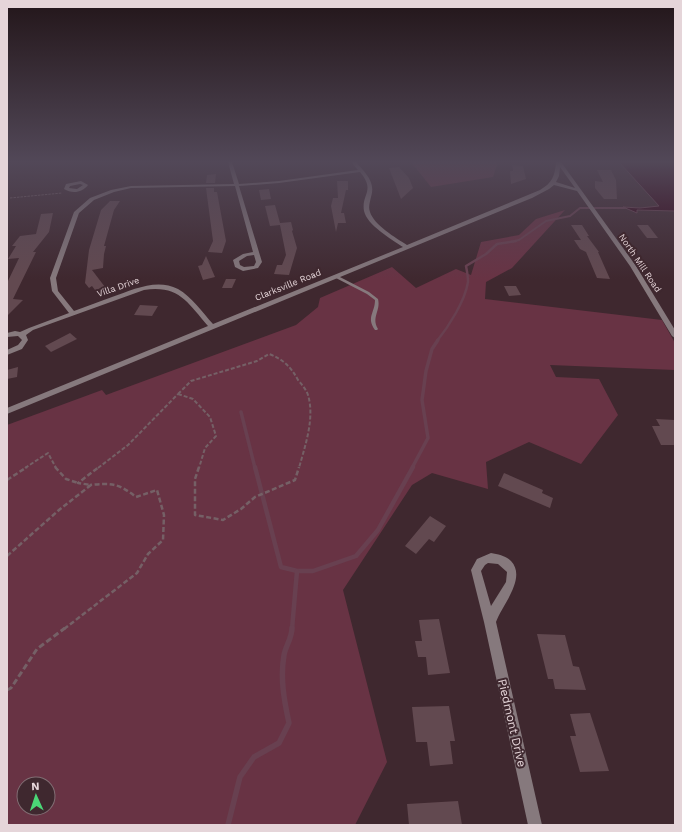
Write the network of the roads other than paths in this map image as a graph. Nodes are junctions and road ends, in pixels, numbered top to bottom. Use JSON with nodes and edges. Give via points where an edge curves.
{"nodes":[{"id":1,"x":90,"y":201,"type":"edge"},
{"id":2,"x":241,"y":201,"type":"edge"},
{"id":3,"x":368,"y":201,"type":"edge"},
{"id":4,"x":520,"y":201,"type":"edge"},
{"id":5,"x":585,"y":201,"type":"edge"},
{"id":6,"x":406,"y":247,"type":"junction"},
{"id":7,"x":256,"y":253,"type":"junction"},
{"id":8,"x":335,"y":276,"type":"junction"},
{"id":9,"x":72,"y":313,"type":"junction"},
{"id":10,"x":211,"y":326,"type":"junction"},
{"id":11,"x":376,"y":329,"type":"dead end"},
{"id":12,"x":21,"y":334,"type":"junction"},
{"id":13,"x":7,"y":335,"type":"edge"},
{"id":14,"x":675,"y":336,"type":"edge"},
{"id":15,"x":7,"y":353,"type":"edge"},
{"id":16,"x":7,"y":411,"type":"edge"},
{"id":17,"x":490,"y":622,"type":"junction"},
{"id":18,"x":535,"y":825,"type":"edge"}],
"edges":[{"from":1,"to":9,"type":"street","via":[[77,212],[53,278],[55,291]]},
{"from":2,"to":7,"type":"street"},
{"from":3,"to":6,"type":"street","via":[[368,214],[376,224]]},
{"from":4,"to":6,"type":"street","name":"Clarksville Road"},
{"from":5,"to":14,"type":"street","name":"North Mill Road","via":[[634,266]]},
{"from":6,"to":8,"type":"street","name":"Clarksville Road"},
{"from":7,"to":7,"type":"street","via":[[236,260],[237,266],[243,269],[256,267],[259,262]]},
{"from":8,"to":10,"type":"street","name":"Clarksville Road"},
{"from":8,"to":11,"type":"lane","via":[[377,300],[377,310],[372,318],[372,324]]},
{"from":9,"to":10,"type":"street","name":"Villa Drive","via":[[142,288],[166,286],[178,291]]},
{"from":9,"to":12,"type":"street","name":"Villa Drive"},
{"from":10,"to":16,"type":"street","name":"Clarksville Road"},
{"from":12,"to":13,"type":"street","name":"Villa Drive"},
{"from":12,"to":15,"type":"street","via":[[25,340],[24,344]]},
{"from":17,"to":17,"type":"street","name":"Piedmont Drive","via":[[476,570],[480,562],[496,558],[505,562],[513,576]]},
{"from":17,"to":18,"type":"street","name":"Piedmont Drive"}]}
